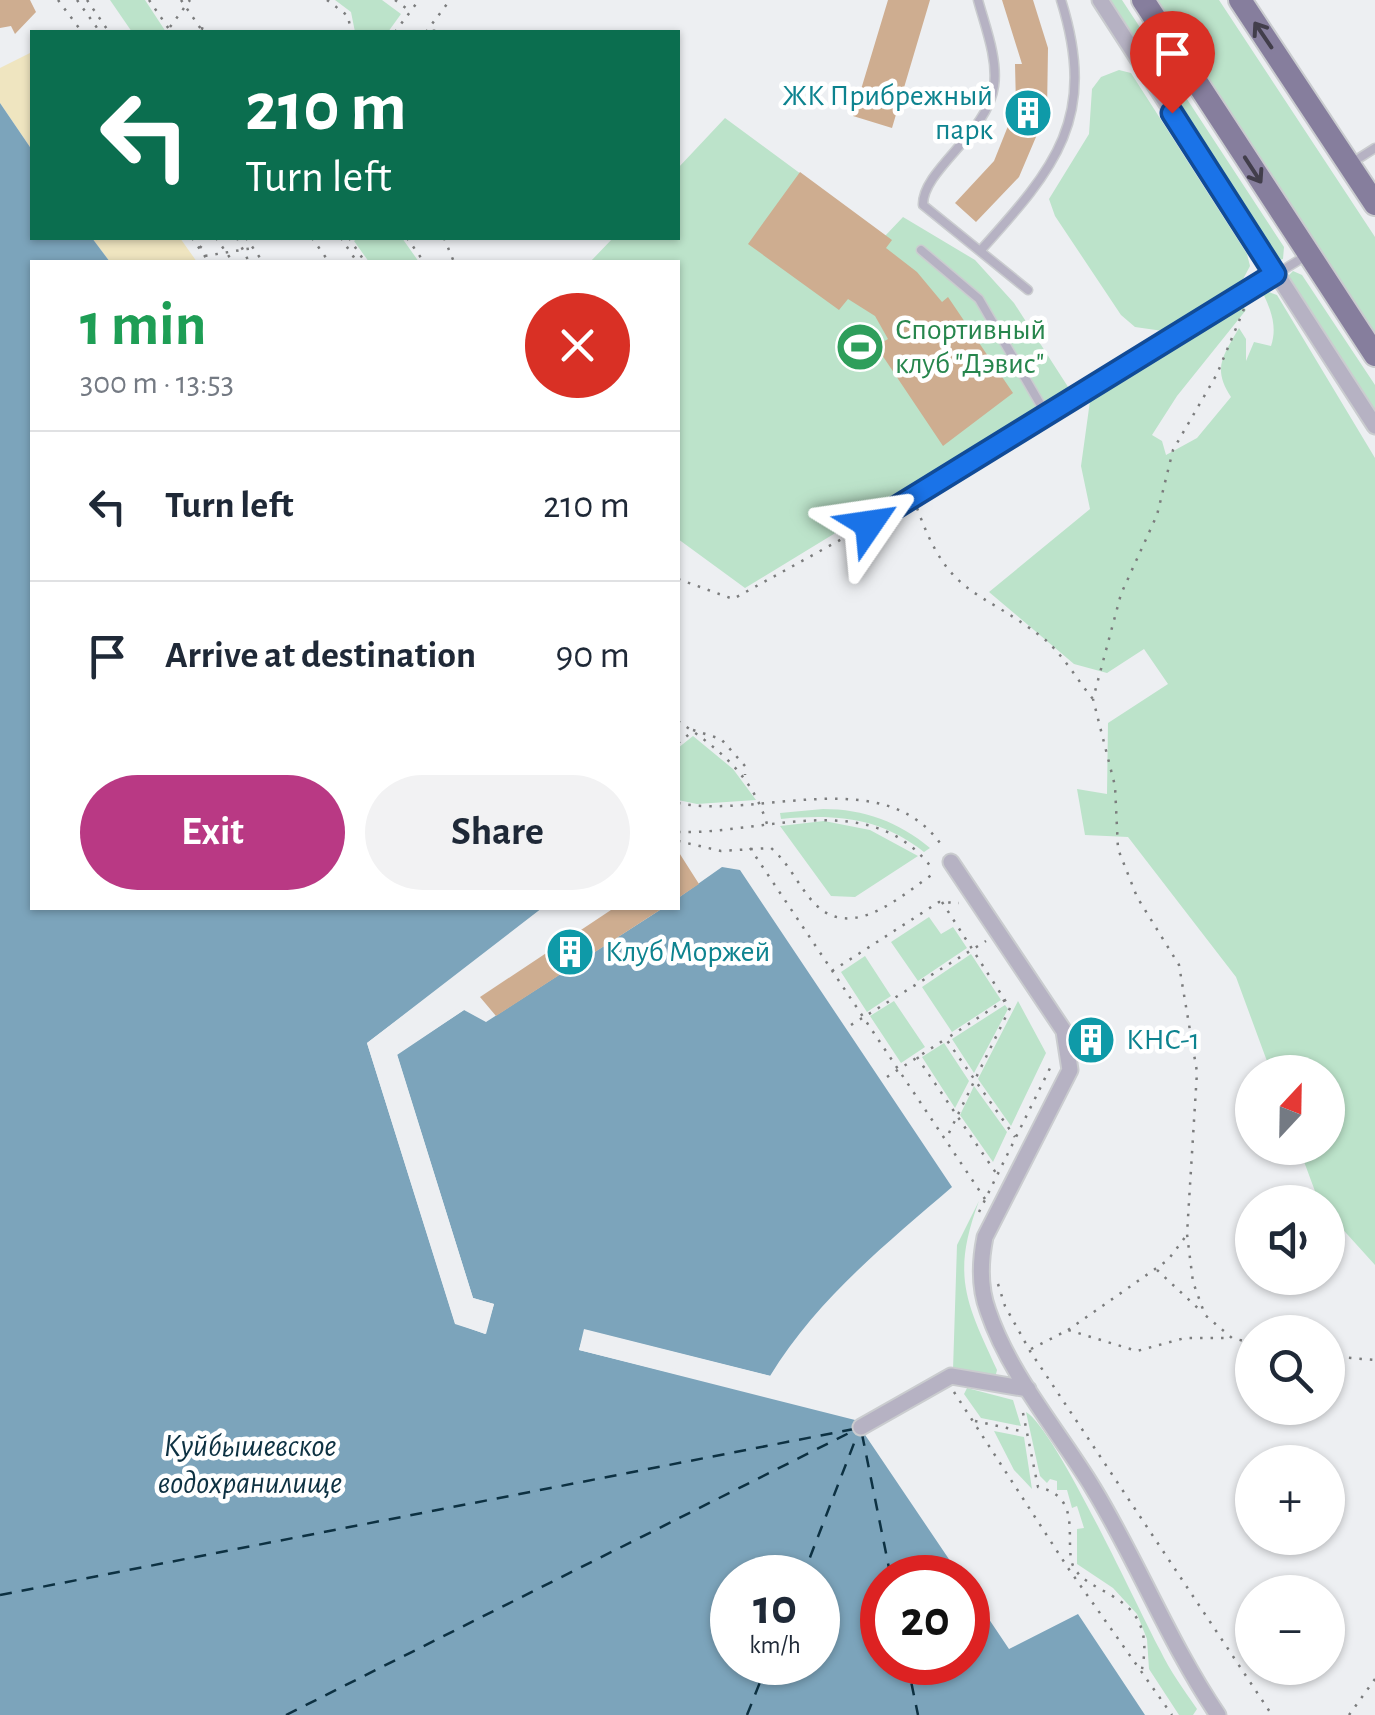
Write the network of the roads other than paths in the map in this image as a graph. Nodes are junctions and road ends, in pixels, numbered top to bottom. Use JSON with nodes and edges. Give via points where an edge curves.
{"nodes":[{"id":1,"x":978,"y":0,"type":"edge"},
{"id":2,"x":1061,"y":0,"type":"edge"},
{"id":3,"x":1100,"y":0,"type":"edge"},
{"id":4,"x":1143,"y":0,"type":"edge"},
{"id":5,"x":1240,"y":0,"type":"edge"},
{"id":6,"x":1375,"y":148,"type":"edge"},
{"id":7,"x":1349,"y":164,"type":"junction"},
{"id":8,"x":1375,"y":204,"type":"edge"},
{"id":9,"x":921,"y":250,"type":"dead end"},
{"id":10,"x":980,"y":251,"type":"junction"},
{"id":11,"x":1308,"y":254,"type":"junction"},
{"id":12,"x":1275,"y":274,"type":"junction"},
{"id":13,"x":1028,"y":290,"type":"dead end"},
{"id":14,"x":1375,"y":356,"type":"edge"},
{"id":15,"x":1046,"y":414,"type":"junction"},
{"id":16,"x":1375,"y":426,"type":"edge"},
{"id":17,"x":869,"y":524,"type":"road end"},
{"id":18,"x":952,"y":862,"type":"road end"},
{"id":19,"x":1028,"y":1389,"type":"junction"},
{"id":20,"x":860,"y":1428,"type":"dead end"},
{"id":21,"x":1218,"y":1715,"type":"edge"}],
"edges":[{"from":1,"to":10,"type":"lane","via":[[994,85],[984,118],[923,195],[923,205]]},
{"from":2,"to":10,"type":"lane","via":[[1076,59],[1076,99],[1042,182]]},
{"from":3,"to":12,"type":"street"},
{"from":4,"to":11,"type":"main road","one_way":true},
{"from":7,"to":5,"type":"main road","one_way":true},
{"from":6,"to":7,"type":"lane"},
{"from":7,"to":8,"type":"main road"},
{"from":9,"to":15,"type":"lane","via":[[979,299]]},
{"from":10,"to":13,"type":"lane"},
{"from":11,"to":12,"type":"lane"},
{"from":11,"to":14,"type":"main road"},
{"from":12,"to":15,"type":"lane"},
{"from":12,"to":16,"type":"street"},
{"from":15,"to":17,"type":"lane"},
{"from":18,"to":19,"type":"street","via":[[1064,1031],[1070,1053],[1070,1070],[998,1207],[980,1259],[986,1307]]},
{"from":19,"to":20,"type":"street","via":[[951,1376]]},
{"from":19,"to":21,"type":"street","via":[[1094,1490],[1181,1659]]}]}
